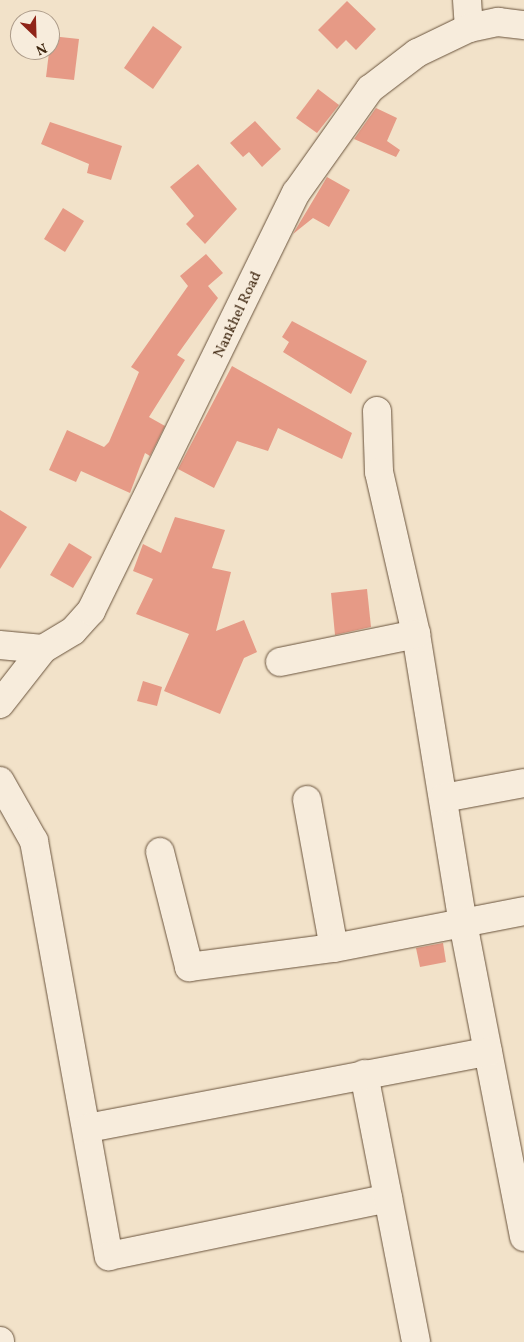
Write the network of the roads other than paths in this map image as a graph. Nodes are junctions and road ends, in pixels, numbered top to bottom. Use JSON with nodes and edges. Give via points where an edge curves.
{"nodes":[{"id":1,"x":467,"y":0,"type":"edge"},
{"id":2,"x":524,"y":25,"type":"edge"},
{"id":3,"x":469,"y":28,"type":"junction"},
{"id":4,"x":377,"y":411,"type":"dead end"},
{"id":5,"x":416,"y":634,"type":"junction"},
{"id":6,"x":0,"y":644,"type":"edge"},
{"id":7,"x":43,"y":649,"type":"junction"},
{"id":8,"x":280,"y":662,"type":"dead end"},
{"id":9,"x":0,"y":704,"type":"edge"},
{"id":10,"x":0,"y":781,"type":"edge"},
{"id":11,"x":524,"y":783,"type":"edge"},
{"id":12,"x":444,"y":798,"type":"junction"},
{"id":13,"x":307,"y":800,"type":"dead end"},
{"id":14,"x":160,"y":852,"type":"dead end"},
{"id":15,"x":524,"y":911,"type":"edge"},
{"id":16,"x":463,"y":923,"type":"junction"},
{"id":17,"x":334,"y":948,"type":"junction"},
{"id":18,"x":488,"y":1052,"type":"junction"},
{"id":19,"x":364,"y":1074,"type":"junction"},
{"id":20,"x":88,"y":1128,"type":"junction"},
{"id":21,"x":388,"y":1198,"type":"junction"},
{"id":22,"x":524,"y":1237,"type":"edge"},
{"id":23,"x":416,"y":1342,"type":"edge"}],
"edges":[{"from":1,"to":3,"type":"street"},
{"from":2,"to":3,"type":"street","name":"Nankhel Road","via":[[498,22]]},
{"from":3,"to":7,"type":"street","name":"Nankhel Road","via":[[417,53],[370,89],[296,193],[91,611],[72,631]]},
{"from":4,"to":5,"type":"street","via":[[379,472]]},
{"from":5,"to":8,"type":"street"},
{"from":5,"to":12,"type":"street"},
{"from":6,"to":7,"type":"street"},
{"from":7,"to":9,"type":"street"},
{"from":10,"to":20,"type":"street","via":[[34,841]]},
{"from":11,"to":12,"type":"street"},
{"from":12,"to":16,"type":"street"},
{"from":13,"to":17,"type":"street"},
{"from":14,"to":17,"type":"street","via":[[190,967]]},
{"from":15,"to":16,"type":"street"},
{"from":16,"to":17,"type":"street"},
{"from":16,"to":18,"type":"street"},
{"from":18,"to":19,"type":"street"},
{"from":18,"to":22,"type":"street"},
{"from":19,"to":20,"type":"street"},
{"from":19,"to":21,"type":"street"},
{"from":20,"to":21,"type":"street","via":[[109,1256]]},
{"from":21,"to":23,"type":"street"}]}
